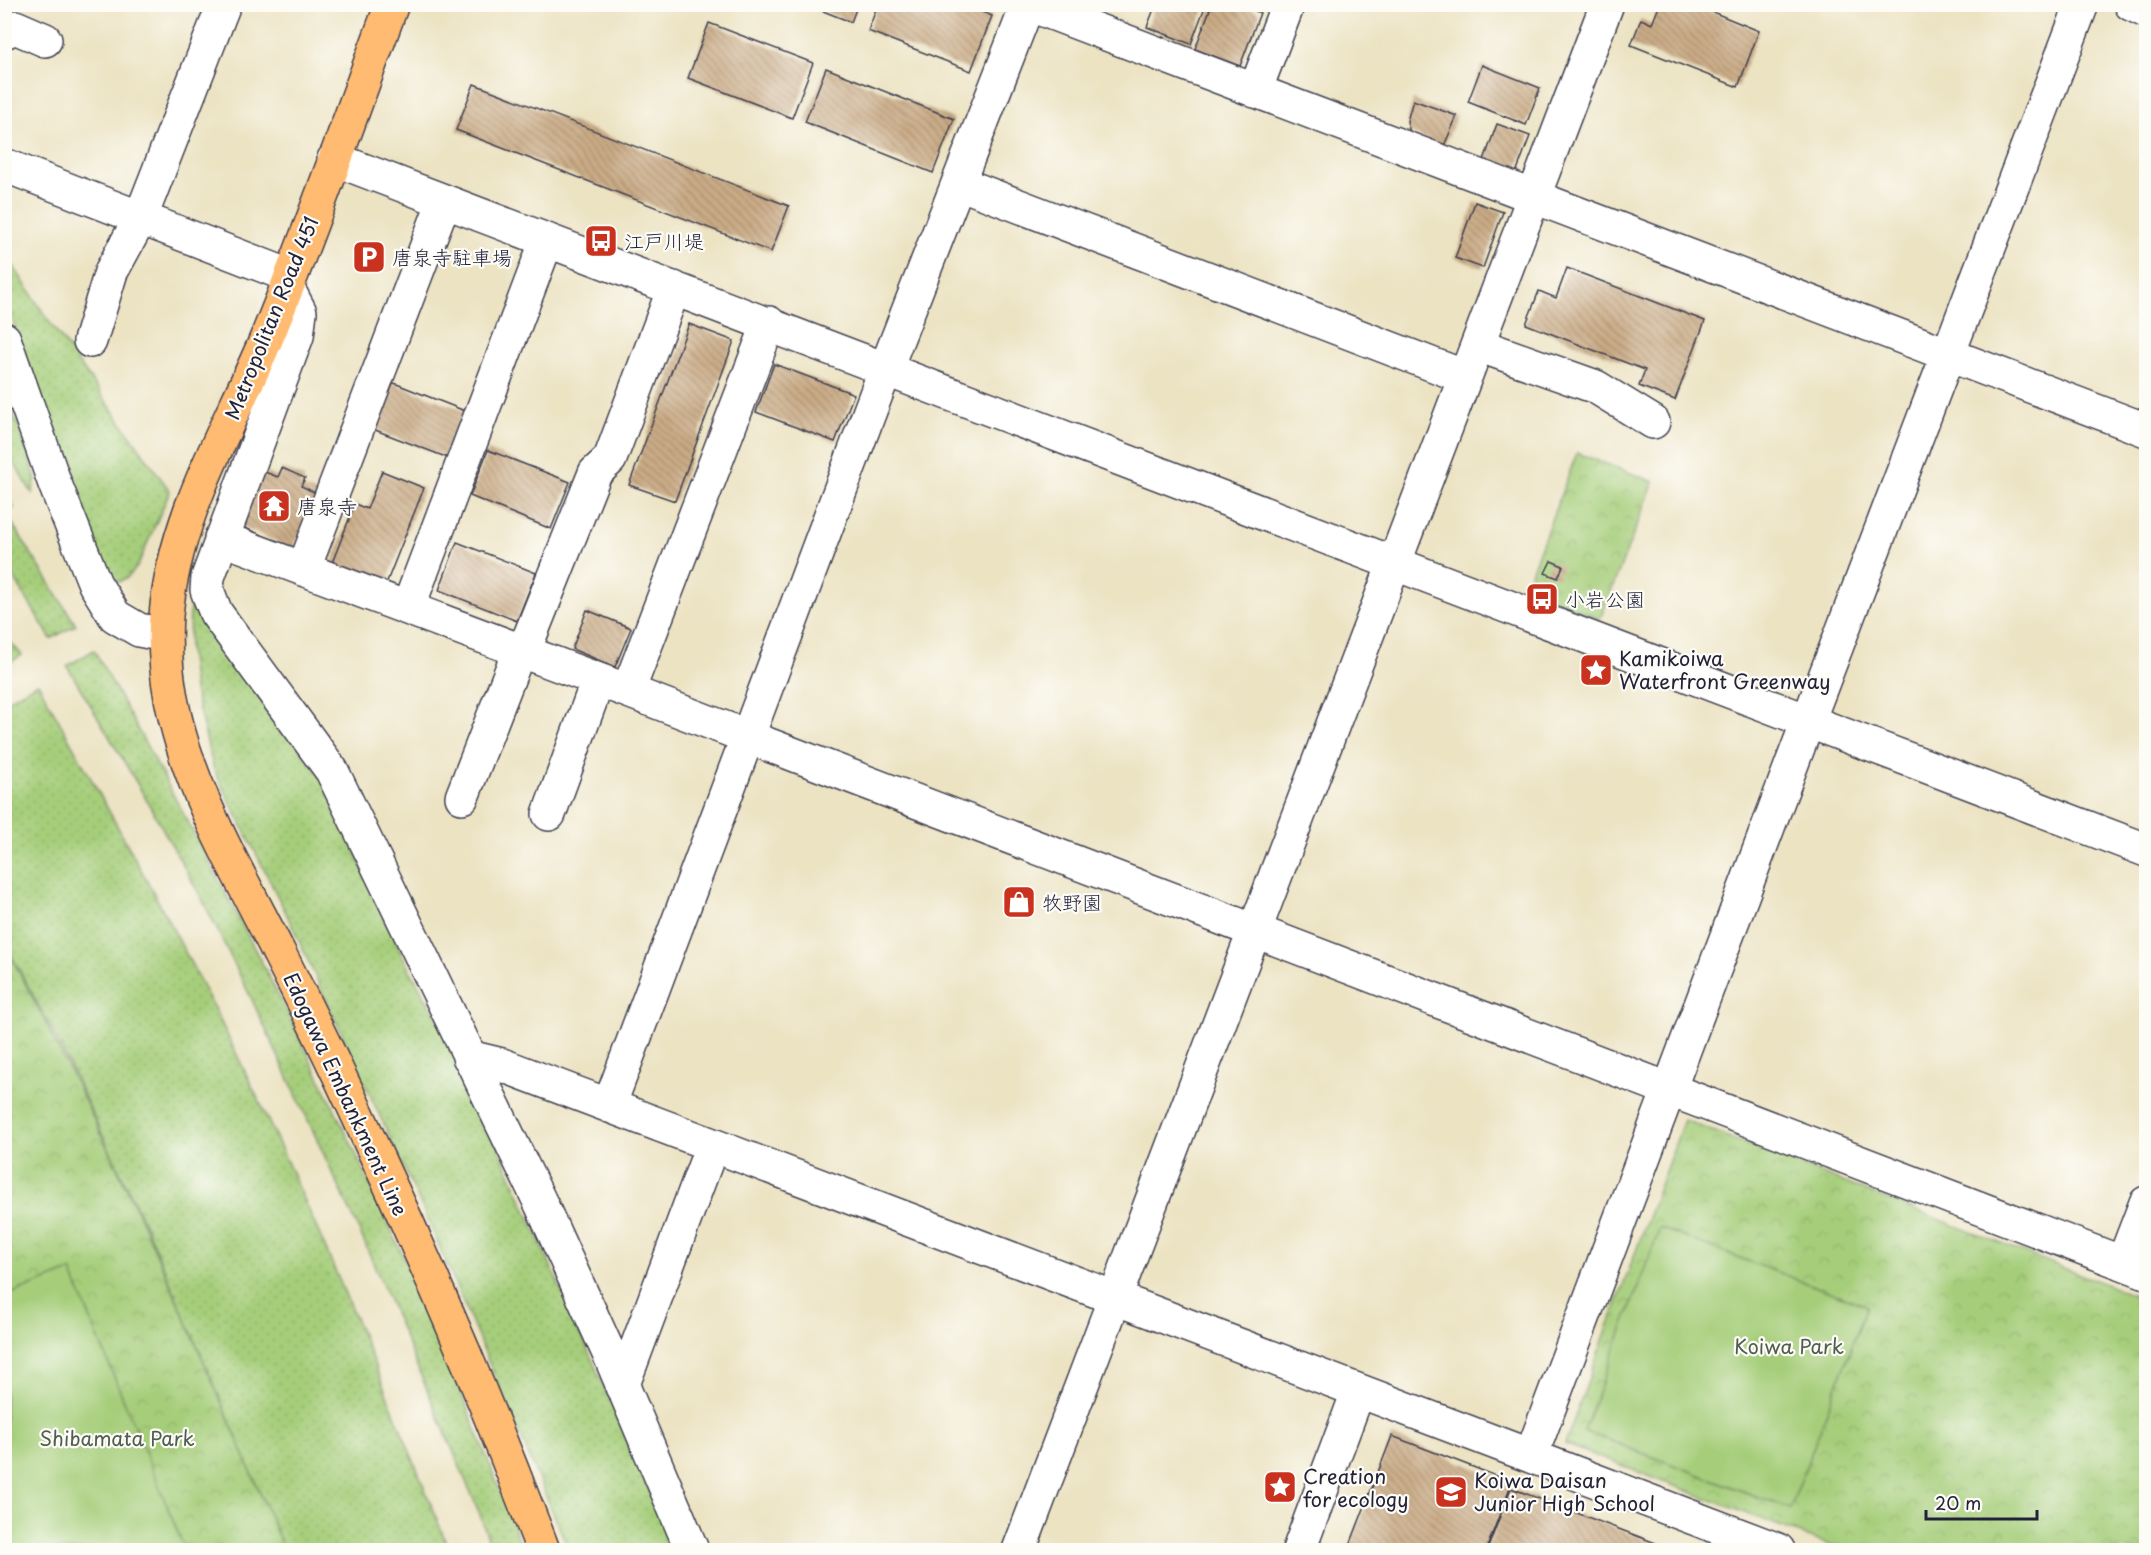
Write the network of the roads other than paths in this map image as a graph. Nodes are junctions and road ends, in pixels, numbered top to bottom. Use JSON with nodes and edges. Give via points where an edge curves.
{"nodes":[{"id":1,"x":224,"y":4,"type":"edge"},
{"id":2,"x":392,"y":4,"type":"edge"},
{"id":3,"x":1028,"y":4,"type":"edge"},
{"id":4,"x":1288,"y":4,"type":"edge"},
{"id":5,"x":1607,"y":4,"type":"edge"},
{"id":6,"x":2082,"y":4,"type":"edge"},
{"id":7,"x":2131,"y":4,"type":"edge"},
{"id":8,"x":2146,"y":10,"type":"edge"},
{"id":9,"x":4,"y":32,"type":"edge"},
{"id":10,"x":45,"y":40,"type":"dead end"},
{"id":11,"x":1255,"y":91,"type":"junction"},
{"id":12,"x":334,"y":159,"type":"junction"},
{"id":13,"x":4,"y":165,"type":"edge"},
{"id":14,"x":959,"y":183,"type":"junction"},
{"id":15,"x":1533,"y":198,"type":"junction"},
{"id":16,"x":444,"y":201,"type":"junction"},
{"id":17,"x":140,"y":219,"type":"junction"},
{"id":18,"x":547,"y":240,"type":"junction"},
{"id":19,"x":288,"y":281,"type":"junction"},
{"id":20,"x":674,"y":288,"type":"junction"},
{"id":21,"x":769,"y":323,"type":"junction"},
{"id":22,"x":4,"y":339,"type":"edge"},
{"id":23,"x":90,"y":341,"type":"dead end"},
{"id":24,"x":1478,"y":345,"type":"junction"},
{"id":25,"x":1948,"y":354,"type":"junction"},
{"id":26,"x":886,"y":368,"type":"junction"},
{"id":27,"x":1466,"y":377,"type":"junction"},
{"id":28,"x":1653,"y":422,"type":"dead end"},
{"id":29,"x":2146,"y":430,"type":"edge"},
{"id":30,"x":221,"y":538,"type":"junction"},
{"id":31,"x":1394,"y":563,"type":"junction"},
{"id":32,"x":304,"y":568,"type":"junction"},
{"id":33,"x":408,"y":608,"type":"junction"},
{"id":34,"x":165,"y":635,"type":"junction"},
{"id":35,"x":521,"y":651,"type":"junction"},
{"id":36,"x":613,"y":685,"type":"junction"},
{"id":37,"x":1808,"y":721,"type":"junction"},
{"id":38,"x":748,"y":738,"type":"junction"},
{"id":39,"x":462,"y":797,"type":"dead end"},
{"id":40,"x":549,"y":814,"type":"dead end"},
{"id":41,"x":2146,"y":850,"type":"edge"},
{"id":42,"x":1254,"y":930,"type":"junction"},
{"id":43,"x":469,"y":1057,"type":"junction"},
{"id":44,"x":1669,"y":1089,"type":"junction"},
{"id":45,"x":609,"y":1106,"type":"junction"},
{"id":46,"x":712,"y":1146,"type":"junction"},
{"id":47,"x":2146,"y":1203,"type":"edge"},
{"id":48,"x":2135,"y":1268,"type":"edge"},
{"id":49,"x":1115,"y":1297,"type":"junction"},
{"id":50,"x":622,"y":1387,"type":"junction"},
{"id":51,"x":1358,"y":1392,"type":"junction"},
{"id":52,"x":1531,"y":1456,"type":"junction"},
{"id":53,"x":543,"y":1551,"type":"edge"},
{"id":54,"x":692,"y":1551,"type":"edge"},
{"id":55,"x":1019,"y":1551,"type":"edge"},
{"id":56,"x":1299,"y":1551,"type":"edge"},
{"id":57,"x":1778,"y":1551,"type":"edge"}],
"edges":[{"from":1,"to":17,"type":"street"},
{"from":2,"to":12,"type":"main road","name":"Metropolitan Road 451"},
{"from":3,"to":11,"type":"street"},
{"from":3,"to":14,"type":"street"},
{"from":4,"to":11,"type":"street"},
{"from":5,"to":15,"type":"street"},
{"from":6,"to":25,"type":"street"},
{"from":7,"to":8,"type":"street"},
{"from":9,"to":10,"type":"street","via":[[15,27]]},
{"from":11,"to":15,"type":"street"},
{"from":12,"to":16,"type":"street"},
{"from":12,"to":19,"type":"main road","name":"Metropolitan Road 451"},
{"from":13,"to":17,"type":"street"},
{"from":14,"to":26,"type":"street"},
{"from":14,"to":27,"type":"street"},
{"from":15,"to":24,"type":"street"},
{"from":15,"to":25,"type":"street"},
{"from":16,"to":18,"type":"street"},
{"from":16,"to":32,"type":"street"},
{"from":17,"to":19,"type":"street"},
{"from":17,"to":23,"type":"street","via":[[111,272]]},
{"from":18,"to":20,"type":"street"},
{"from":18,"to":33,"type":"street"},
{"from":19,"to":30,"type":"street","via":[[300,312],[297,336]]},
{"from":19,"to":34,"type":"main road","name":"Metropolitan Road 451","via":[[187,514],[170,588]]},
{"from":20,"to":21,"type":"street"},
{"from":20,"to":35,"type":"street","via":[[609,459],[595,473]]},
{"from":21,"to":26,"type":"street"},
{"from":21,"to":36,"type":"street"},
{"from":22,"to":34,"type":"street","via":[[95,584],[115,616],[139,630]]},
{"from":24,"to":27,"type":"street"},
{"from":24,"to":28,"type":"street","via":[[1596,387]]},
{"from":25,"to":29,"type":"street"},
{"from":25,"to":37,"type":"street"},
{"from":26,"to":31,"type":"street"},
{"from":26,"to":38,"type":"street"},
{"from":27,"to":31,"type":"street"},
{"from":30,"to":32,"type":"street"},
{"from":30,"to":43,"type":"street","via":[[207,590],[216,613],[332,771]]},
{"from":31,"to":37,"type":"street"},
{"from":31,"to":42,"type":"street"},
{"from":32,"to":33,"type":"street"},
{"from":33,"to":35,"type":"street"},
{"from":34,"to":53,"type":"main road","name":"Edogawa Embankment Line","via":[[175,717],[200,796],[379,1160],[502,1445]]},
{"from":35,"to":36,"type":"street"},
{"from":35,"to":39,"type":"street"},
{"from":36,"to":38,"type":"street"},
{"from":36,"to":40,"type":"street"},
{"from":37,"to":41,"type":"street"},
{"from":37,"to":44,"type":"street"},
{"from":38,"to":42,"type":"street"},
{"from":38,"to":45,"type":"street"},
{"from":42,"to":44,"type":"street"},
{"from":42,"to":49,"type":"street"},
{"from":43,"to":45,"type":"street","via":[[502,1065]]},
{"from":43,"to":50,"type":"street","via":[[541,1204]]},
{"from":44,"to":48,"type":"street"},
{"from":44,"to":52,"type":"street"},
{"from":45,"to":46,"type":"street"},
{"from":46,"to":49,"type":"street"},
{"from":46,"to":50,"type":"street"},
{"from":47,"to":48,"type":"street"},
{"from":49,"to":51,"type":"street"},
{"from":49,"to":55,"type":"street"},
{"from":50,"to":54,"type":"street"},
{"from":51,"to":52,"type":"street"},
{"from":51,"to":56,"type":"street"},
{"from":52,"to":57,"type":"street"}]}
